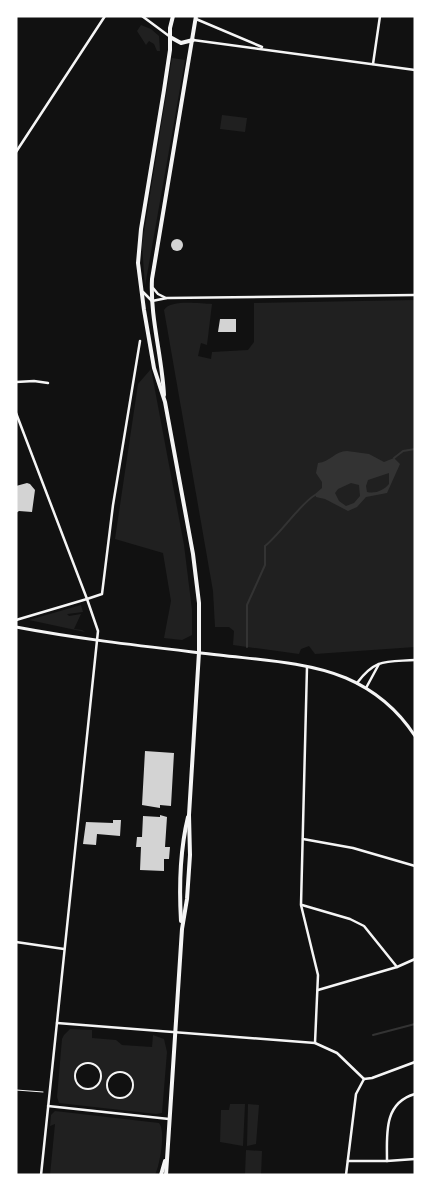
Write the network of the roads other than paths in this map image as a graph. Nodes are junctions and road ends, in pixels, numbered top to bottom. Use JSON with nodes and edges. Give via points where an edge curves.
{"nodes":[{"id":1,"x":106,"y":16,"type":"edge"},
{"id":2,"x":142,"y":16,"type":"edge"},
{"id":3,"x":174,"y":16,"type":"edge"},
{"id":4,"x":191,"y":16,"type":"edge"},
{"id":5,"x":380,"y":16,"type":"edge"},
{"id":6,"x":196,"y":18,"type":"edge"},
{"id":7,"x":170,"y":37,"type":"junction"},
{"id":8,"x":193,"y":40,"type":"junction"},
{"id":9,"x":266,"y":49,"type":"junction"},
{"id":10,"x":373,"y":64,"type":"junction"},
{"id":11,"x":415,"y":70,"type":"edge"},
{"id":12,"x":17,"y":150,"type":"edge"},
{"id":13,"x":152,"y":285,"type":"junction"},
{"id":14,"x":140,"y":289,"type":"junction"},
{"id":15,"x":415,"y":295,"type":"edge"},
{"id":16,"x":167,"y":298,"type":"junction"},
{"id":17,"x":152,"y":301,"type":"junction"},
{"id":18,"x":140,"y":341,"type":"dead end"},
{"id":19,"x":16,"y":382,"type":"edge"},
{"id":20,"x":48,"y":383,"type":"dead end"},
{"id":21,"x":165,"y":402,"type":"junction"},
{"id":22,"x":16,"y":413,"type":"edge"},
{"id":23,"x":87,"y":599,"type":"junction"},
{"id":24,"x":16,"y":620,"type":"edge"},
{"id":25,"x":16,"y":627,"type":"edge"},
{"id":26,"x":97,"y":641,"type":"junction"},
{"id":27,"x":199,"y":652,"type":"junction"},
{"id":28,"x":415,"y":660,"type":"edge"},
{"id":29,"x":380,"y":663,"type":"junction"},
{"id":30,"x":307,"y":667,"type":"junction"},
{"id":31,"x":357,"y":684,"type":"junction"},
{"id":32,"x":365,"y":688,"type":"junction"},
{"id":33,"x":415,"y":736,"type":"edge"},
{"id":34,"x":189,"y":814,"type":"junction"},
{"id":35,"x":303,"y":839,"type":"junction"},
{"id":36,"x":415,"y":866,"type":"edge"},
{"id":37,"x":301,"y":905,"type":"junction"},
{"id":38,"x":182,"y":928,"type":"junction"},
{"id":39,"x":16,"y":942,"type":"edge"},
{"id":40,"x":64,"y":949,"type":"junction"},
{"id":41,"x":415,"y":959,"type":"edge"},
{"id":42,"x":397,"y":967,"type":"junction"},
{"id":43,"x":318,"y":990,"type":"junction"},
{"id":44,"x":57,"y":1022,"type":"junction"},
{"id":45,"x":175,"y":1032,"type":"junction"},
{"id":46,"x":315,"y":1043,"type":"junction"},
{"id":47,"x":415,"y":1062,"type":"edge"},
{"id":48,"x":364,"y":1079,"type":"junction"},
{"id":49,"x":76,"y":1080,"type":"joint"},
{"id":50,"x":107,"y":1084,"type":"joint"},
{"id":51,"x":415,"y":1094,"type":"edge"},
{"id":52,"x":48,"y":1106,"type":"junction"},
{"id":53,"x":169,"y":1120,"type":"junction"},
{"id":54,"x":167,"y":1154,"type":"junction"},
{"id":55,"x":415,"y":1159,"type":"edge"},
{"id":56,"x":348,"y":1161,"type":"junction"},
{"id":57,"x":387,"y":1161,"type":"junction"},
{"id":58,"x":41,"y":1175,"type":"edge"},
{"id":59,"x":161,"y":1175,"type":"edge"},
{"id":60,"x":166,"y":1175,"type":"edge"},
{"id":61,"x":346,"y":1175,"type":"edge"}],
"edges":[{"from":1,"to":12,"type":"street"},
{"from":2,"to":7,"type":"street"},
{"from":3,"to":7,"type":"main road"},
{"from":4,"to":6,"type":"main road"},
{"from":5,"to":10,"type":"street"},
{"from":6,"to":8,"type":"main road"},
{"from":6,"to":9,"type":"street"},
{"from":7,"to":8,"type":"main road","via":[[181,43]]},
{"from":7,"to":14,"type":"main road","via":[[140,237]]},
{"from":8,"to":9,"type":"street"},
{"from":8,"to":13,"type":"main road"},
{"from":9,"to":10,"type":"street"},
{"from":10,"to":11,"type":"street"},
{"from":13,"to":16,"type":"street","via":[[158,294]]},
{"from":13,"to":17,"type":"main road"},
{"from":14,"to":17,"type":"street"},
{"from":14,"to":21,"type":"main road","via":[[154,368]]},
{"from":15,"to":16,"type":"street"},
{"from":16,"to":17,"type":"street"},
{"from":17,"to":21,"type":"main road"},
{"from":18,"to":23,"type":"street","via":[[102,594]]},
{"from":19,"to":20,"type":"street"},
{"from":21,"to":27,"type":"main road","via":[[199,592]]},
{"from":22,"to":23,"type":"street"},
{"from":23,"to":24,"type":"street"},
{"from":23,"to":26,"type":"street","via":[[97,624]]},
{"from":25,"to":26,"type":"street"},
{"from":26,"to":27,"type":"street"},
{"from":26,"to":40,"type":"street"},
{"from":27,"to":30,"type":"street"},
{"from":27,"to":34,"type":"main road"},
{"from":28,"to":29,"type":"street"},
{"from":29,"to":31,"type":"street","via":[[369,669]]},
{"from":29,"to":32,"type":"street"},
{"from":30,"to":31,"type":"street"},
{"from":30,"to":35,"type":"street"},
{"from":31,"to":32,"type":"street"},
{"from":32,"to":33,"type":"street","via":[[392,708]]},
{"from":34,"to":38,"type":"main road","via":[[189,872]]},
{"from":34,"to":38,"type":"main road","via":[[181,871]]},
{"from":35,"to":36,"type":"street","via":[[352,848]]},
{"from":35,"to":37,"type":"street"},
{"from":37,"to":42,"type":"street","via":[[364,926]]},
{"from":37,"to":43,"type":"street","via":[[318,975]]},
{"from":38,"to":45,"type":"main road"},
{"from":39,"to":40,"type":"street"},
{"from":40,"to":44,"type":"street"},
{"from":41,"to":42,"type":"street"},
{"from":42,"to":43,"type":"street"},
{"from":43,"to":46,"type":"street"},
{"from":44,"to":45,"type":"street"},
{"from":44,"to":52,"type":"street"},
{"from":45,"to":46,"type":"street"},
{"from":45,"to":53,"type":"main road"},
{"from":46,"to":48,"type":"street","via":[[337,1053]]},
{"from":47,"to":48,"type":"street"},
{"from":48,"to":56,"type":"street","via":[[356,1094]]},
{"from":49,"to":49,"type":"street","via":[[76,1071],[82,1064],[92,1063],[99,1068],[100,1080],[93,1087],[82,1087]]},
{"from":50,"to":50,"type":"street","via":[[111,1076],[122,1072],[131,1077],[134,1086],[130,1094],[120,1098],[110,1094]]},
{"from":51,"to":57,"type":"street","via":[[401,1101],[386,1124]]},
{"from":52,"to":53,"type":"street"},
{"from":52,"to":58,"type":"street"},
{"from":53,"to":54,"type":"main road"},
{"from":54,"to":59,"type":"main road"},
{"from":54,"to":60,"type":"main road"},
{"from":55,"to":57,"type":"street"},
{"from":56,"to":57,"type":"street"},
{"from":56,"to":61,"type":"street"}]}
